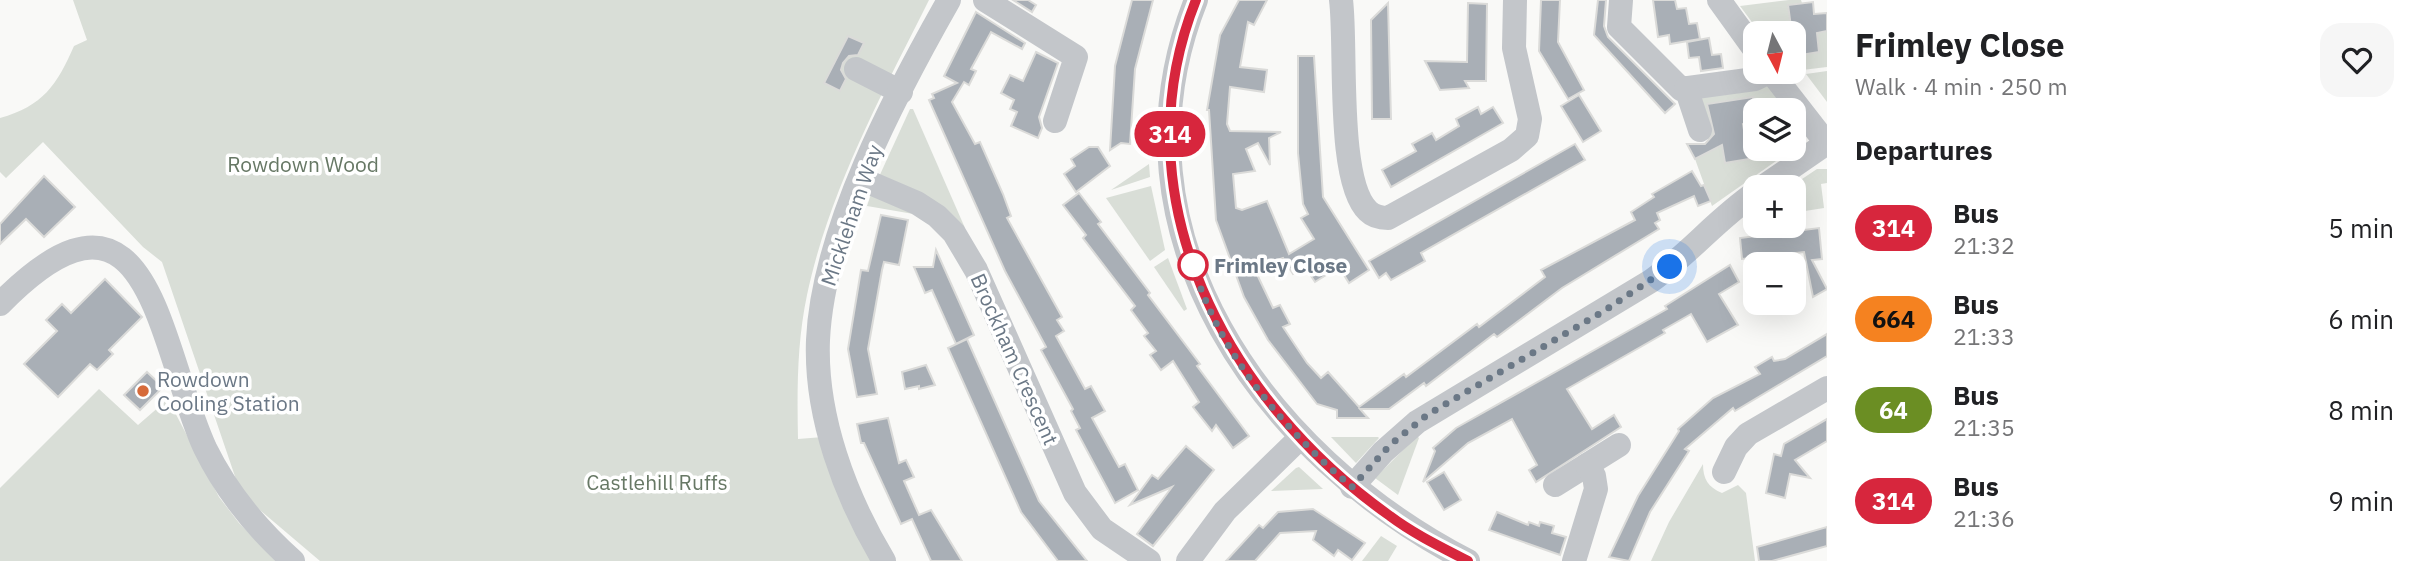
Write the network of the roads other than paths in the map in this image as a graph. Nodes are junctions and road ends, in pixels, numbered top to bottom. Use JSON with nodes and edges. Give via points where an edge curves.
{"nodes":[{"id":1,"x":950,"y":0,"type":"edge"},
{"id":2,"x":985,"y":0,"type":"edge"},
{"id":3,"x":1196,"y":0,"type":"edge"},
{"id":4,"x":1341,"y":0,"type":"edge"},
{"id":5,"x":1515,"y":0,"type":"edge"},
{"id":6,"x":1621,"y":0,"type":"edge"},
{"id":7,"x":1718,"y":0,"type":"edge"},
{"id":8,"x":1743,"y":34,"type":"edge"},
{"id":9,"x":856,"y":69,"type":"dead end"},
{"id":10,"x":1743,"y":81,"type":"edge"},
{"id":11,"x":1780,"y":84,"type":"edge"},
{"id":12,"x":1686,"y":88,"type":"junction"},
{"id":13,"x":901,"y":92,"type":"junction"},
{"id":14,"x":1055,"y":121,"type":"dead end"},
{"id":15,"x":1700,"y":130,"type":"dead end"},
{"id":16,"x":1827,"y":144,"type":"edge"},
{"id":17,"x":1781,"y":175,"type":"edge"},
{"id":18,"x":861,"y":179,"type":"junction"},
{"id":19,"x":1743,"y":202,"type":"edge"},
{"id":20,"x":0,"y":304,"type":"edge"},
{"id":21,"x":1827,"y":388,"type":"edge"},
{"id":22,"x":1301,"y":437,"type":"junction"},
{"id":23,"x":1619,"y":444,"type":"dead end"},
{"id":24,"x":1587,"y":465,"type":"junction"},
{"id":25,"x":1724,"y":472,"type":"dead end"},
{"id":26,"x":1555,"y":485,"type":"dead end"},
{"id":27,"x":1352,"y":487,"type":"junction"},
{"id":28,"x":1428,"y":552,"type":"edge"},
{"id":29,"x":293,"y":561,"type":"edge"},
{"id":30,"x":884,"y":561,"type":"edge"},
{"id":31,"x":1149,"y":561,"type":"edge"},
{"id":32,"x":1188,"y":561,"type":"edge"},
{"id":33,"x":1468,"y":561,"type":"edge"},
{"id":34,"x":1574,"y":561,"type":"edge"}],
"edges":[{"from":1,"to":13,"type":"street","name":"Mickleham Way"},
{"from":2,"to":14,"type":"street","via":[[1076,57]]},
{"from":3,"to":22,"type":"street","via":[[1173,83],[1170,151],[1177,214],[1193,266],[1226,337],[1257,387]]},
{"from":4,"to":5,"type":"street","via":[[1346,135],[1353,177],[1365,208],[1388,218],[1511,150],[1527,136],[1530,124],[1515,57]]},
{"from":6,"to":12,"type":"street","via":[[1619,27],[1677,87]]},
{"from":7,"to":8,"type":"street"},
{"from":9,"to":13,"type":"street"},
{"from":10,"to":12,"type":"street"},
{"from":11,"to":16,"type":"street"},
{"from":12,"to":15,"type":"street"},
{"from":13,"to":18,"type":"street","name":"Mickleham Way"},
{"from":16,"to":17,"type":"street"},
{"from":18,"to":30,"type":"street","name":"Mickleham Way","via":[[826,281],[818,355],[835,452]]},
{"from":18,"to":31,"type":"street","name":"Brockham Crescent","via":[[917,202],[954,233],[976,270],[1075,494],[1102,529]]},
{"from":19,"to":27,"type":"street","via":[[1651,281],[1417,422]]},
{"from":20,"to":29,"type":"street","via":[[38,267],[72,249],[99,247],[122,258],[152,299],[186,402],[229,492]]},
{"from":21,"to":25,"type":"street","via":[[1748,434]]},
{"from":22,"to":27,"type":"street"},
{"from":22,"to":32,"type":"street","via":[[1224,511]]},
{"from":23,"to":24,"type":"street"},
{"from":24,"to":26,"type":"street"},
{"from":24,"to":34,"type":"street","via":[[1596,489]]},
{"from":27,"to":28,"type":"street"},
{"from":28,"to":33,"type":"street"}]}
